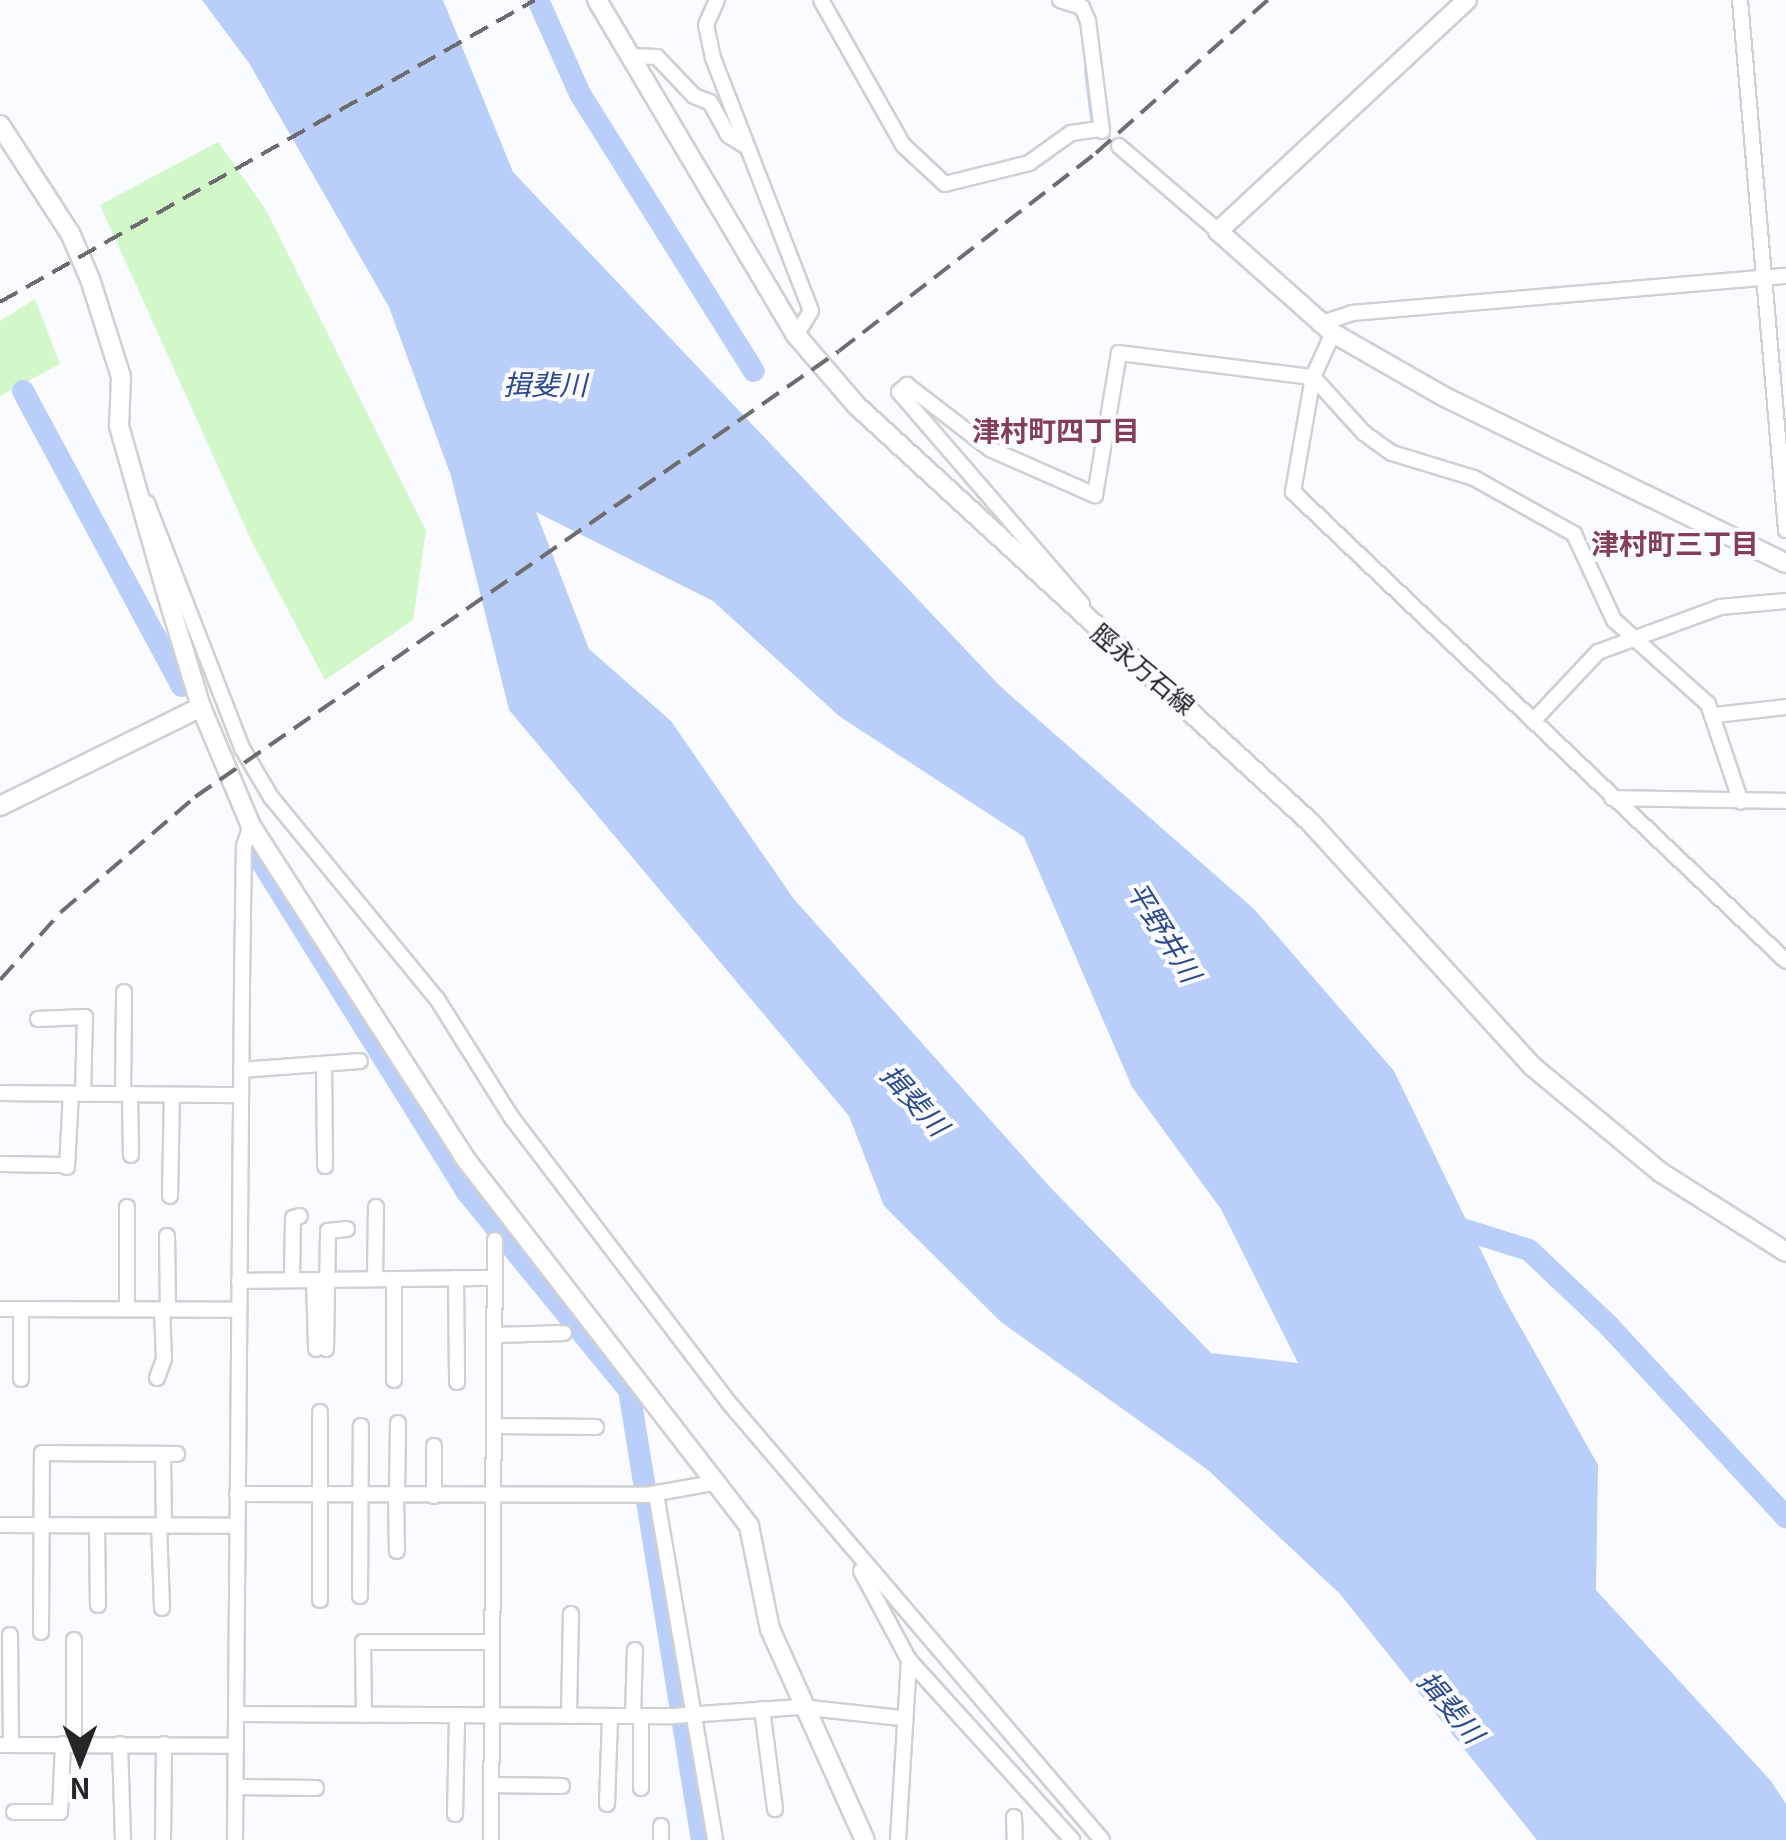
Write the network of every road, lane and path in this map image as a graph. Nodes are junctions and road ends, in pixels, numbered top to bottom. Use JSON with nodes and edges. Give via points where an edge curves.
{"nodes":[{"id":1,"x":598,"y":0,"type":"edge"},
{"id":2,"x":717,"y":0,"type":"edge"},
{"id":3,"x":822,"y":0,"type":"edge"},
{"id":4,"x":1060,"y":0,"type":"edge"},
{"id":5,"x":1467,"y":0,"type":"edge"},
{"id":6,"x":1740,"y":0,"type":"edge"},
{"id":7,"x":631,"y":56,"type":"junction"},
{"id":8,"x":0,"y":125,"type":"edge"},
{"id":9,"x":744,"y":145,"type":"junction"},
{"id":10,"x":1119,"y":146,"type":"dead end"},
{"id":11,"x":1218,"y":230,"type":"junction"},
{"id":12,"x":1786,"y":276,"type":"edge"},
{"id":13,"x":1765,"y":278,"type":"junction"},
{"id":14,"x":1326,"y":329,"type":"junction"},
{"id":15,"x":796,"y":335,"type":"junction"},
{"id":16,"x":1312,"y":376,"type":"junction"},
{"id":17,"x":140,"y":488,"type":"junction"},
{"id":18,"x":1786,"y":530,"type":"edge"},
{"id":19,"x":1786,"y":562,"type":"edge"},
{"id":20,"x":1786,"y":601,"type":"edge"},
{"id":21,"x":1634,"y":638,"type":"junction"},
{"id":22,"x":1118,"y":647,"type":"junction"},
{"id":23,"x":200,"y":707,"type":"junction"},
{"id":24,"x":1786,"y":707,"type":"edge"},
{"id":25,"x":1715,"y":715,"type":"junction"},
{"id":26,"x":1533,"y":721,"type":"junction"},
{"id":27,"x":1610,"y":798,"type":"junction"},
{"id":28,"x":1786,"y":801,"type":"edge"},
{"id":29,"x":1741,"y":802,"type":"junction"},
{"id":30,"x":0,"y":806,"type":"edge"},
{"id":31,"x":251,"y":826,"type":"junction"},
{"id":32,"x":1786,"y":961,"type":"edge"},
{"id":33,"x":124,"y":992,"type":"dead end"},
{"id":34,"x":38,"y":1019,"type":"dead end"},
{"id":35,"x":360,"y":1061,"type":"dead end"},
{"id":36,"x":324,"y":1064,"type":"junction"},
{"id":37,"x":241,"y":1070,"type":"junction"},
{"id":38,"x":0,"y":1093,"type":"edge"},
{"id":39,"x":77,"y":1094,"type":"junction"},
{"id":40,"x":126,"y":1094,"type":"junction"},
{"id":41,"x":172,"y":1094,"type":"junction"},
{"id":42,"x":240,"y":1095,"type":"junction"},
{"id":43,"x":131,"y":1155,"type":"dead end"},
{"id":44,"x":0,"y":1164,"type":"edge"},
{"id":45,"x":324,"y":1166,"type":"dead end"},
{"id":46,"x":170,"y":1196,"type":"dead end"},
{"id":47,"x":376,"y":1206,"type":"dead end"},
{"id":48,"x":127,"y":1208,"type":"dead end"},
{"id":49,"x":300,"y":1216,"type":"dead end"},
{"id":50,"x":346,"y":1229,"type":"dead end"},
{"id":51,"x":167,"y":1236,"type":"dead end"},
{"id":52,"x":495,"y":1240,"type":"dead end"},
{"id":53,"x":1786,"y":1252,"type":"edge"},
{"id":54,"x":456,"y":1278,"type":"junction"},
{"id":55,"x":495,"y":1278,"type":"junction"},
{"id":56,"x":376,"y":1279,"type":"junction"},
{"id":57,"x":394,"y":1279,"type":"junction"},
{"id":58,"x":292,"y":1280,"type":"junction"},
{"id":59,"x":320,"y":1280,"type":"junction"},
{"id":60,"x":240,"y":1281,"type":"junction"},
{"id":61,"x":127,"y":1308,"type":"junction"},
{"id":62,"x":0,"y":1309,"type":"edge"},
{"id":63,"x":21,"y":1309,"type":"junction"},
{"id":64,"x":165,"y":1309,"type":"junction"},
{"id":65,"x":238,"y":1310,"type":"junction"},
{"id":66,"x":564,"y":1333,"type":"dead end"},
{"id":67,"x":495,"y":1335,"type":"junction"},
{"id":68,"x":321,"y":1349,"type":"dead end"},
{"id":69,"x":157,"y":1378,"type":"dead end"},
{"id":70,"x":21,"y":1380,"type":"dead end"},
{"id":71,"x":394,"y":1380,"type":"dead end"},
{"id":72,"x":457,"y":1382,"type":"dead end"},
{"id":73,"x":320,"y":1412,"type":"dead end"},
{"id":74,"x":398,"y":1423,"type":"dead end"},
{"id":75,"x":360,"y":1426,"type":"dead end"},
{"id":76,"x":494,"y":1426,"type":"junction"},
{"id":77,"x":596,"y":1427,"type":"dead end"},
{"id":78,"x":434,"y":1446,"type":"dead end"},
{"id":79,"x":718,"y":1482,"type":"junction"},
{"id":80,"x":237,"y":1494,"type":"junction"},
{"id":81,"x":320,"y":1494,"type":"junction"},
{"id":82,"x":656,"y":1494,"type":"junction"},
{"id":83,"x":360,"y":1495,"type":"junction"},
{"id":84,"x":396,"y":1496,"type":"junction"},
{"id":85,"x":434,"y":1496,"type":"junction"},
{"id":86,"x":494,"y":1497,"type":"junction"},
{"id":87,"x":0,"y":1525,"type":"edge"},
{"id":88,"x":162,"y":1525,"type":"junction"},
{"id":89,"x":40,"y":1526,"type":"junction"},
{"id":90,"x":97,"y":1526,"type":"junction"},
{"id":91,"x":236,"y":1526,"type":"junction"},
{"id":92,"x":397,"y":1551,"type":"dead end"},
{"id":93,"x":852,"y":1551,"type":"junction"},
{"id":94,"x":360,"y":1596,"type":"dead end"},
{"id":95,"x":320,"y":1600,"type":"dead end"},
{"id":96,"x":98,"y":1605,"type":"dead end"},
{"id":97,"x":162,"y":1608,"type":"dead end"},
{"id":98,"x":571,"y":1614,"type":"dead end"},
{"id":99,"x":40,"y":1632,"type":"dead end"},
{"id":100,"x":10,"y":1635,"type":"dead end"},
{"id":101,"x":74,"y":1640,"type":"dead end"},
{"id":102,"x":492,"y":1642,"type":"junction"},
{"id":103,"x":634,"y":1650,"type":"dead end"},
{"id":104,"x":909,"y":1660,"type":"junction"},
{"id":105,"x":800,"y":1707,"type":"junction"},
{"id":106,"x":762,"y":1709,"type":"junction"},
{"id":107,"x":237,"y":1714,"type":"junction"},
{"id":108,"x":693,"y":1714,"type":"junction"},
{"id":109,"x":364,"y":1715,"type":"junction"},
{"id":110,"x":457,"y":1716,"type":"junction"},
{"id":111,"x":491,"y":1716,"type":"junction"},
{"id":112,"x":570,"y":1716,"type":"junction"},
{"id":113,"x":610,"y":1716,"type":"junction"},
{"id":114,"x":637,"y":1716,"type":"junction"},
{"id":115,"x":902,"y":1718,"type":"junction"},
{"id":116,"x":5,"y":1744,"type":"edge"},
{"id":117,"x":68,"y":1744,"type":"junction"},
{"id":118,"x":120,"y":1744,"type":"junction"},
{"id":119,"x":164,"y":1744,"type":"junction"},
{"id":120,"x":236,"y":1746,"type":"junction"},
{"id":121,"x":491,"y":1785,"type":"junction"},
{"id":122,"x":562,"y":1786,"type":"dead end"},
{"id":123,"x":236,"y":1787,"type":"junction"},
{"id":124,"x":316,"y":1788,"type":"dead end"},
{"id":125,"x":640,"y":1788,"type":"dead end"},
{"id":126,"x":608,"y":1804,"type":"dead end"},
{"id":127,"x":775,"y":1809,"type":"dead end"},
{"id":128,"x":14,"y":1812,"type":"dead end"},
{"id":129,"x":455,"y":1814,"type":"dead end"},
{"id":130,"x":1014,"y":1818,"type":"dead end"},
{"id":131,"x":123,"y":1840,"type":"edge"},
{"id":132,"x":163,"y":1840,"type":"edge"},
{"id":133,"x":236,"y":1840,"type":"edge"},
{"id":134,"x":491,"y":1840,"type":"edge"},
{"id":135,"x":716,"y":1840,"type":"edge"},
{"id":136,"x":865,"y":1840,"type":"edge"},
{"id":137,"x":898,"y":1840,"type":"edge"},
{"id":138,"x":1015,"y":1840,"type":"edge"},
{"id":139,"x":1072,"y":1840,"type":"edge"},
{"id":140,"x":1102,"y":1840,"type":"edge"}],
"edges":[{"from":1,"to":7,"type":"street","name":"脛永万石線"},
{"from":2,"to":9,"type":"street","via":[[706,25]]},
{"from":3,"to":4,"type":"street","via":[[903,145],[944,184],[1029,163],[1071,133],[1100,130],[1088,20],[1082,7]]},
{"from":5,"to":11,"type":"street"},
{"from":6,"to":13,"type":"street"},
{"from":7,"to":9,"type":"street","via":[[657,57],[694,96],[710,102],[728,134]]},
{"from":7,"to":15,"type":"street","name":"脛永万石線"},
{"from":8,"to":17,"type":"street","via":[[70,233],[90,279],[122,378],[119,426]]},
{"from":9,"to":15,"type":"street","via":[[811,310]]},
{"from":10,"to":11,"type":"street"},
{"from":11,"to":14,"type":"street"},
{"from":12,"to":13,"type":"street"},
{"from":13,"to":14,"type":"street","via":[[1352,313]]},
{"from":13,"to":18,"type":"street"},
{"from":14,"to":16,"type":"street"},
{"from":14,"to":19,"type":"street","via":[[1443,396]]},
{"from":15,"to":22,"type":"street","name":"脛永万石線","via":[[856,405]]},
{"from":16,"to":21,"type":"street","via":[[1364,433],[1392,452],[1474,478],[1559,522],[1588,558],[1614,620]]},
{"from":16,"to":22,"type":"street","via":[[1118,353],[1095,495],[990,448],[907,385],[900,392]]},
{"from":16,"to":26,"type":"street","via":[[1294,492]]},
{"from":17,"to":23,"type":"street"},
{"from":17,"to":93,"type":"street","via":[[242,748],[271,797],[436,999],[564,1188]]},
{"from":20,"to":21,"type":"street","via":[[1720,607]]},
{"from":21,"to":25,"type":"street","via":[[1695,688]]},
{"from":21,"to":26,"type":"street","via":[[1598,652]]},
{"from":22,"to":53,"type":"street","name":"脛永万石線","via":[[1184,700],[1311,823],[1532,1066],[1660,1172]]},
{"from":23,"to":30,"type":"street"},
{"from":23,"to":31,"type":"street"},
{"from":24,"to":25,"type":"street"},
{"from":25,"to":29,"type":"street"},
{"from":26,"to":27,"type":"street"},
{"from":27,"to":29,"type":"street"},
{"from":27,"to":32,"type":"street"},
{"from":28,"to":29,"type":"street"},
{"from":31,"to":37,"type":"street","via":[[244,846]]},
{"from":31,"to":79,"type":"street","via":[[464,1157]]},
{"from":33,"to":40,"type":"street"},
{"from":34,"to":39,"type":"street","via":[[84,1018]]},
{"from":35,"to":36,"type":"street"},
{"from":36,"to":37,"type":"street"},
{"from":36,"to":45,"type":"street"},
{"from":37,"to":42,"type":"street"},
{"from":38,"to":39,"type":"street"},
{"from":39,"to":40,"type":"street"},
{"from":39,"to":44,"type":"street","via":[[64,1166]]},
{"from":40,"to":41,"type":"street"},
{"from":40,"to":43,"type":"street"},
{"from":41,"to":42,"type":"street"},
{"from":41,"to":46,"type":"street"},
{"from":42,"to":60,"type":"street"},
{"from":47,"to":56,"type":"street"},
{"from":48,"to":61,"type":"street"},
{"from":49,"to":58,"type":"street","via":[[292,1218]]},
{"from":50,"to":59,"type":"street","via":[[328,1231]]},
{"from":51,"to":64,"type":"street"},
{"from":52,"to":55,"type":"street"},
{"from":54,"to":55,"type":"street"},
{"from":54,"to":57,"type":"street"},
{"from":54,"to":72,"type":"street"},
{"from":55,"to":67,"type":"street"},
{"from":56,"to":57,"type":"street"},
{"from":56,"to":59,"type":"street"},
{"from":57,"to":71,"type":"street"},
{"from":58,"to":59,"type":"street"},
{"from":58,"to":60,"type":"street"},
{"from":59,"to":68,"type":"street"},
{"from":60,"to":65,"type":"street"},
{"from":61,"to":63,"type":"street"},
{"from":61,"to":64,"type":"street"},
{"from":62,"to":63,"type":"street"},
{"from":63,"to":70,"type":"street"},
{"from":64,"to":65,"type":"street"},
{"from":64,"to":69,"type":"street"},
{"from":65,"to":80,"type":"street"},
{"from":66,"to":67,"type":"street"},
{"from":67,"to":76,"type":"street"},
{"from":73,"to":81,"type":"street"},
{"from":74,"to":84,"type":"street"},
{"from":75,"to":83,"type":"street"},
{"from":76,"to":77,"type":"street"},
{"from":76,"to":86,"type":"street"},
{"from":78,"to":85,"type":"street"},
{"from":79,"to":82,"type":"street"},
{"from":79,"to":105,"type":"street","via":[[749,1526],[770,1629]]},
{"from":80,"to":81,"type":"street"},
{"from":80,"to":91,"type":"street"},
{"from":81,"to":83,"type":"street"},
{"from":81,"to":95,"type":"street"},
{"from":82,"to":86,"type":"street"},
{"from":82,"to":108,"type":"street"},
{"from":83,"to":84,"type":"street"},
{"from":83,"to":94,"type":"street"},
{"from":84,"to":85,"type":"street"},
{"from":84,"to":92,"type":"street"},
{"from":85,"to":86,"type":"street"},
{"from":86,"to":102,"type":"street"},
{"from":87,"to":89,"type":"street"},
{"from":88,"to":89,"type":"street","via":[[170,1455],[42,1453]]},
{"from":88,"to":90,"type":"street"},
{"from":88,"to":91,"type":"street"},
{"from":88,"to":97,"type":"street"},
{"from":89,"to":90,"type":"street"},
{"from":89,"to":99,"type":"street"},
{"from":90,"to":96,"type":"street"},
{"from":91,"to":107,"type":"street"},
{"from":93,"to":104,"type":"street","via":[[886,1627]]},
{"from":93,"to":140,"type":"street"},
{"from":98,"to":112,"type":"street"},
{"from":100,"to":116,"type":"street"},
{"from":101,"to":117,"type":"street"},
{"from":102,"to":109,"type":"street","via":[[363,1642]]},
{"from":102,"to":111,"type":"street"},
{"from":103,"to":114,"type":"street"},
{"from":104,"to":115,"type":"street"},
{"from":104,"to":139,"type":"street"},
{"from":105,"to":106,"type":"street"},
{"from":105,"to":115,"type":"street"},
{"from":105,"to":136,"type":"street"},
{"from":106,"to":108,"type":"street"},
{"from":106,"to":127,"type":"street"},
{"from":107,"to":109,"type":"street"},
{"from":107,"to":120,"type":"street"},
{"from":108,"to":114,"type":"street"},
{"from":108,"to":135,"type":"street"},
{"from":109,"to":110,"type":"street"},
{"from":110,"to":111,"type":"street"},
{"from":110,"to":129,"type":"street"},
{"from":111,"to":112,"type":"street"},
{"from":111,"to":121,"type":"street"},
{"from":112,"to":113,"type":"street"},
{"from":113,"to":114,"type":"street"},
{"from":113,"to":126,"type":"street"},
{"from":114,"to":125,"type":"street"},
{"from":115,"to":137,"type":"street"},
{"from":116,"to":117,"type":"street"},
{"from":117,"to":118,"type":"street"},
{"from":117,"to":128,"type":"street","via":[[60,1812]]},
{"from":118,"to":119,"type":"street"},
{"from":118,"to":131,"type":"street"},
{"from":119,"to":120,"type":"street"},
{"from":119,"to":132,"type":"street"},
{"from":120,"to":123,"type":"street"},
{"from":121,"to":122,"type":"street"},
{"from":121,"to":134,"type":"street"},
{"from":123,"to":124,"type":"street"},
{"from":123,"to":133,"type":"street"},
{"from":130,"to":138,"type":"street"}]}
